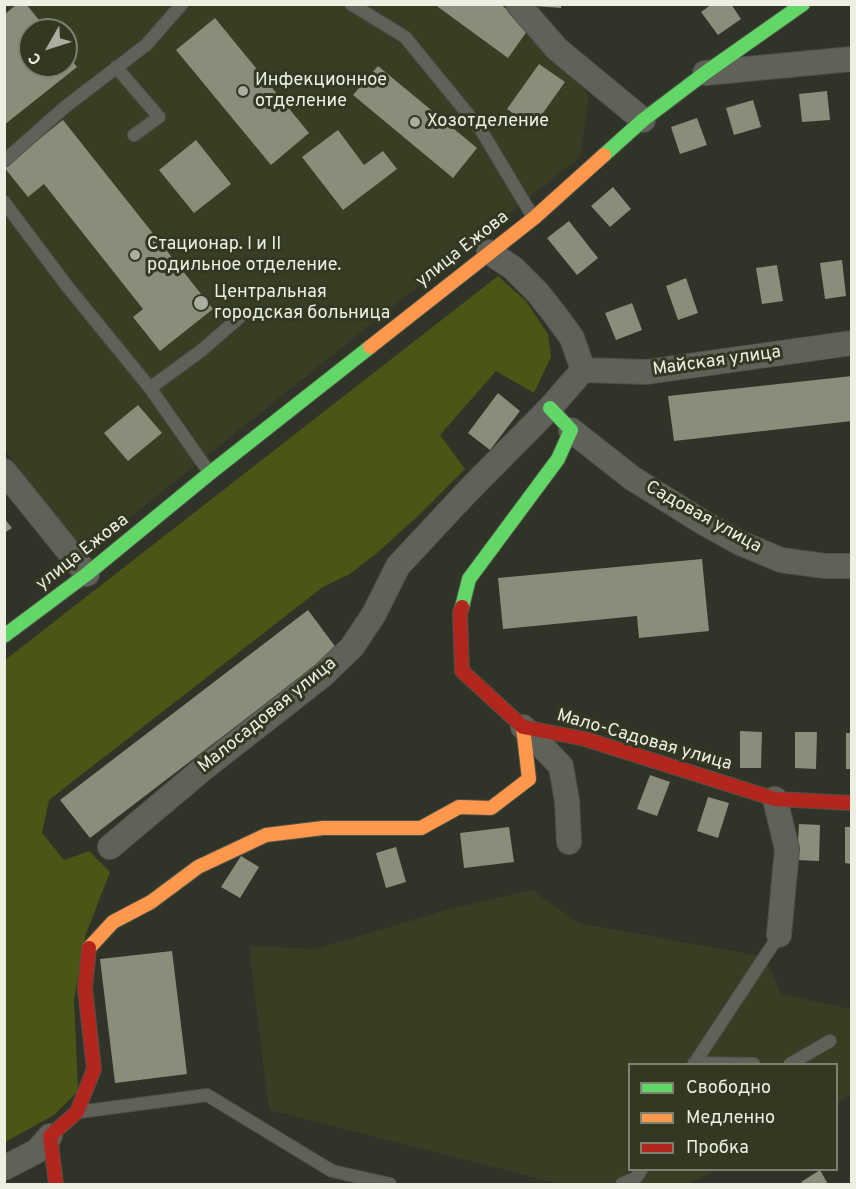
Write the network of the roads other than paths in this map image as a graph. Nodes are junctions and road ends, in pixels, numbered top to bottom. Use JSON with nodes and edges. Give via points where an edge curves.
{"nodes":[{"id":1,"x":182,"y":4,"type":"edge"},
{"id":2,"x":351,"y":4,"type":"edge"},
{"id":3,"x":518,"y":4,"type":"edge"},
{"id":4,"x":802,"y":4,"type":"edge"},
{"id":5,"x":852,"y":60,"type":"edge"},
{"id":6,"x":116,"y":67,"type":"junction"},
{"id":7,"x":705,"y":73,"type":"junction"},
{"id":8,"x":643,"y":120,"type":"junction"},
{"id":9,"x":134,"y":135,"type":"dead end"},
{"id":10,"x":4,"y":160,"type":"edge"},
{"id":11,"x":4,"y":202,"type":"edge"},
{"id":12,"x":534,"y":218,"type":"junction"},
{"id":13,"x":489,"y":252,"type":"junction"},
{"id":14,"x":241,"y":316,"type":"dead end"},
{"id":15,"x":852,"y":343,"type":"edge"},
{"id":16,"x":583,"y":370,"type":"junction"},
{"id":17,"x":150,"y":388,"type":"junction"},
{"id":18,"x":550,"y":408,"type":"junction"},
{"id":19,"x":571,"y":430,"type":"junction"},
{"id":20,"x":4,"y":471,"type":"edge"},
{"id":21,"x":210,"y":473,"type":"junction"},
{"id":22,"x":852,"y":566,"type":"edge"},
{"id":23,"x":87,"y":574,"type":"junction"},
{"id":24,"x":4,"y":636,"type":"edge"},
{"id":25,"x":523,"y":727,"type":"junction"},
{"id":26,"x":775,"y":798,"type":"junction"},
{"id":27,"x":852,"y":803,"type":"edge"},
{"id":28,"x":568,"y":842,"type":"dead end"},
{"id":29,"x":110,"y":846,"type":"dead end"},
{"id":30,"x":779,"y":935,"type":"joint"},
{"id":31,"x":830,"y":1041,"type":"dead end"},
{"id":32,"x":695,"y":1063,"type":"edge"},
{"id":33,"x":793,"y":1063,"type":"edge"},
{"id":34,"x":77,"y":1112,"type":"junction"},
{"id":35,"x":50,"y":1136,"type":"junction"},
{"id":36,"x":4,"y":1168,"type":"edge"},
{"id":37,"x":640,"y":1171,"type":"edge"},
{"id":38,"x":56,"y":1185,"type":"edge"},
{"id":39,"x":390,"y":1185,"type":"edge"},
{"id":40,"x":622,"y":1185,"type":"edge"}],
"edges":[{"from":1,"to":6,"type":"lane","via":[[146,45]]},
{"from":2,"to":12,"type":"lane","via":[[405,37],[481,130]]},
{"from":3,"to":8,"type":"street","via":[[557,48]]},
{"from":4,"to":7,"type":"street","name":"улица Ежова"},
{"from":5,"to":7,"type":"street"},
{"from":6,"to":9,"type":"lane","via":[[159,117]]},
{"from":6,"to":10,"type":"lane"},
{"from":7,"to":8,"type":"street","name":"улица Ежова"},
{"from":8,"to":12,"type":"street","name":"улица Ежова"},
{"from":11,"to":17,"type":"lane"},
{"from":12,"to":13,"type":"street","name":"улица Ежова"},
{"from":13,"to":16,"type":"street","via":[[513,268],[538,293],[572,338]]},
{"from":13,"to":21,"type":"street","name":"улица Ежова"},
{"from":14,"to":17,"type":"lane"},
{"from":15,"to":16,"type":"street","name":"Майская улица","via":[[646,372]]},
{"from":16,"to":18,"type":"street","name":"Малосадовая улица"},
{"from":17,"to":21,"type":"lane"},
{"from":18,"to":19,"type":"street"},
{"from":18,"to":29,"type":"street","name":"Малосадовая улица","via":[[398,566],[352,647],[323,675]]},
{"from":19,"to":22,"type":"street","name":"Садовая улица","via":[[632,478],[740,543],[781,560]]},
{"from":19,"to":25,"type":"street","via":[[558,459],[469,579],[460,613],[462,671]]},
{"from":20,"to":23,"type":"street"},
{"from":21,"to":23,"type":"street","name":"улица Ежова"},
{"from":23,"to":24,"type":"street","name":"улица Ежова"},
{"from":25,"to":26,"type":"street","name":"Мало-Садовая улица","via":[[585,739]]},
{"from":25,"to":28,"type":"street","via":[[561,766]]},
{"from":25,"to":34,"type":"street","via":[[529,779],[491,808],[459,807],[421,828],[323,828],[266,835],[198,867],[151,902],[113,922],[89,948],[84,988],[94,1069]]},
{"from":26,"to":27,"type":"street","name":"Мало-Садовая улица"},
{"from":26,"to":30,"type":"street","via":[[787,849]]},
{"from":30,"to":32,"type":"lane"},
{"from":31,"to":33,"type":"lane"},
{"from":34,"to":35,"type":"street"},
{"from":34,"to":39,"type":"lane","via":[[207,1095],[332,1171]]},
{"from":35,"to":36,"type":"street","via":[[37,1151]]},
{"from":35,"to":38,"type":"street"},
{"from":37,"to":40,"type":"lane"}]}
